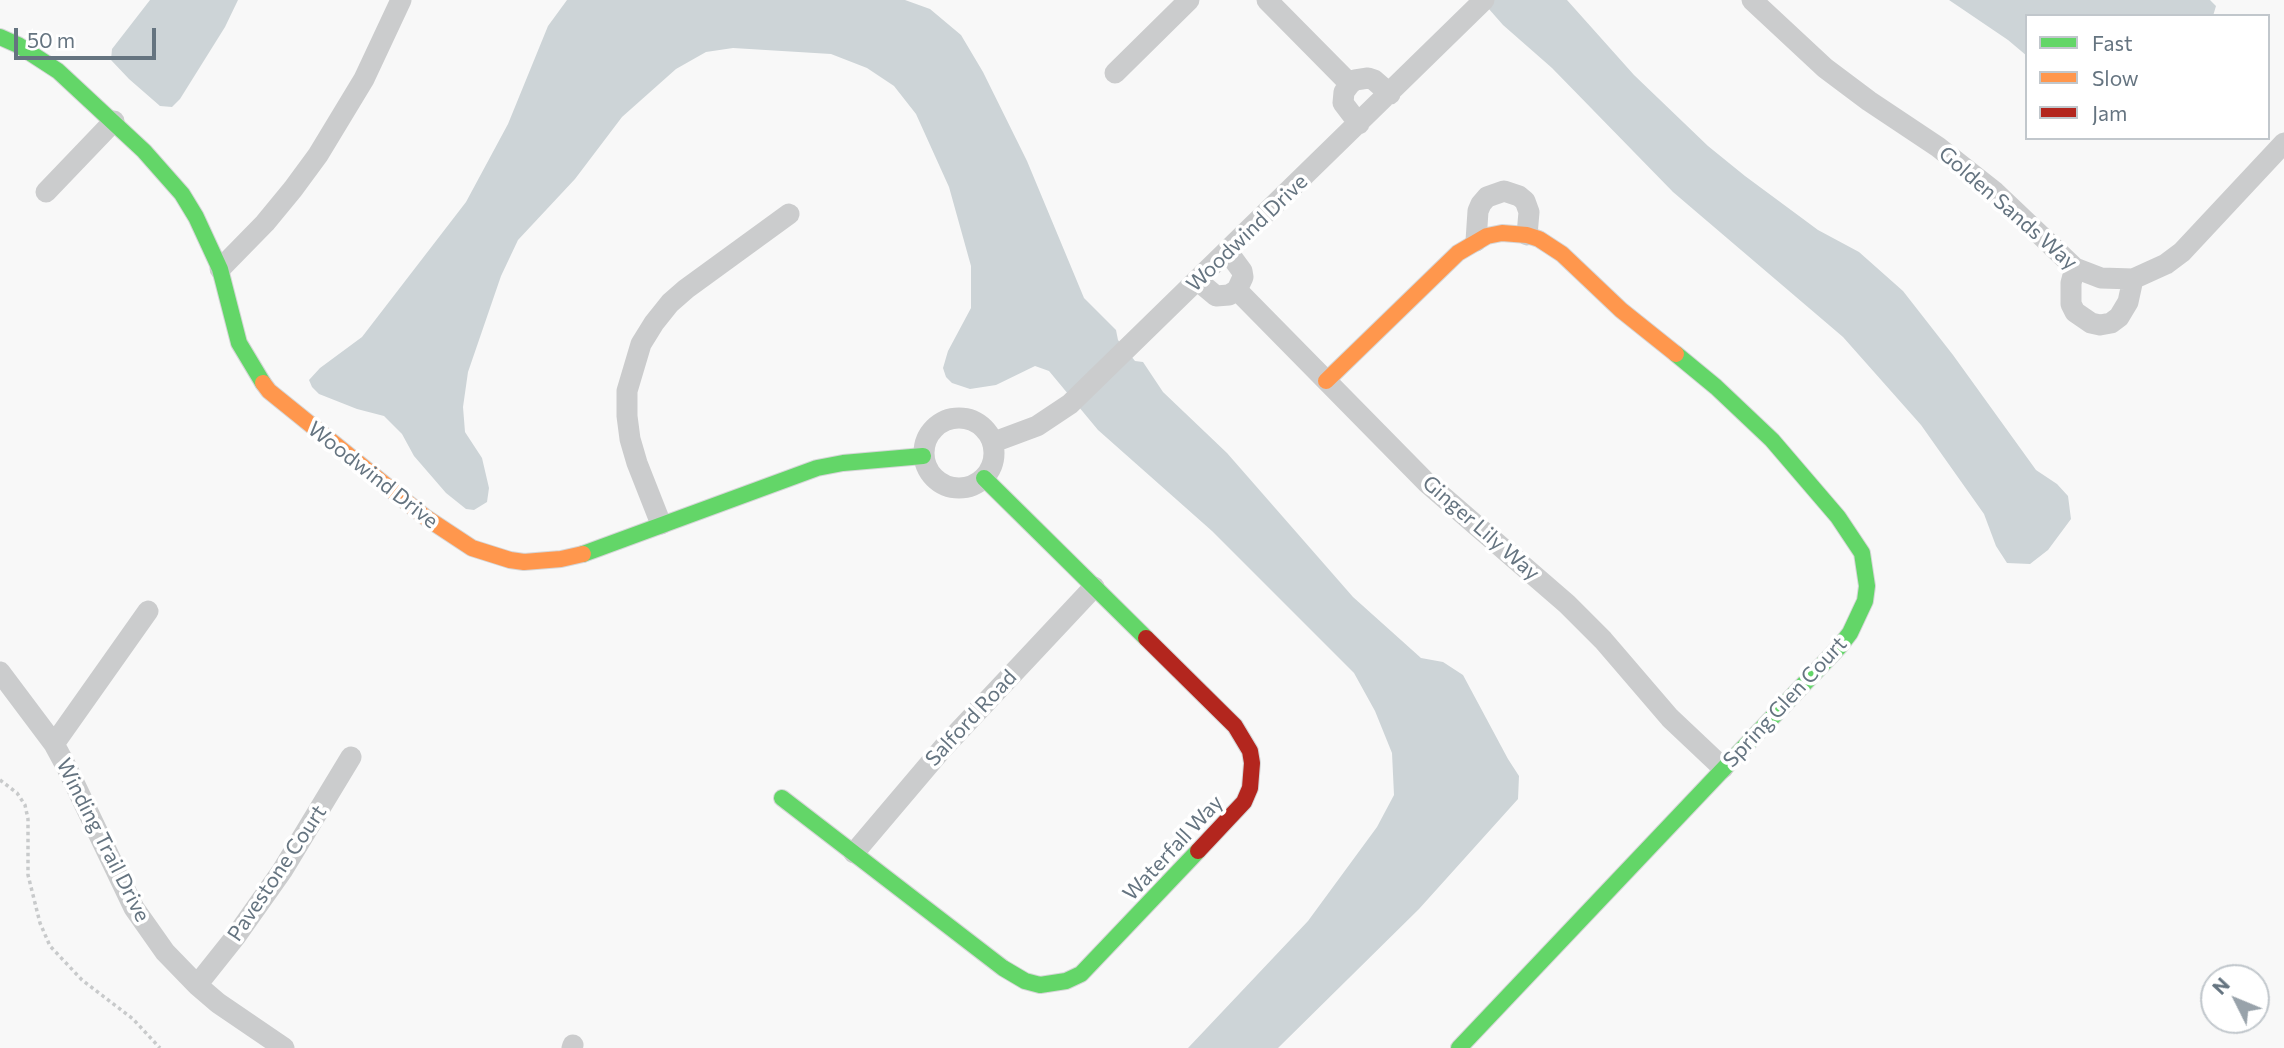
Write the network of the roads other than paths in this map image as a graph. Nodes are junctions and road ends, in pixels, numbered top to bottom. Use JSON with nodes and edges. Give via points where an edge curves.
{"nodes":[{"id":1,"x":401,"y":0,"type":"edge"},
{"id":2,"x":1189,"y":0,"type":"edge"},
{"id":3,"x":1267,"y":0,"type":"edge"},
{"id":4,"x":1482,"y":2,"type":"edge"},
{"id":5,"x":1764,"y":4,"type":"edge"},
{"id":6,"x":0,"y":37,"type":"edge"},
{"id":7,"x":1115,"y":73,"type":"dead end"},
{"id":8,"x":1350,"y":83,"type":"junction"},
{"id":9,"x":1390,"y":94,"type":"junction"},
{"id":10,"x":114,"y":121,"type":"junction"},
{"id":11,"x":1359,"y":124,"type":"junction"},
{"id":12,"x":2284,"y":143,"type":"edge"},
{"id":13,"x":46,"y":192,"type":"dead end"},
{"id":14,"x":789,"y":214,"type":"dead end"},
{"id":15,"x":1527,"y":235,"type":"junction"},
{"id":16,"x":1476,"y":241,"type":"junction"},
{"id":17,"x":1228,"y":252,"type":"junction"},
{"id":18,"x":2075,"y":268,"type":"junction"},
{"id":19,"x":220,"y":269,"type":"junction"},
{"id":20,"x":2133,"y":279,"type":"junction"},
{"id":21,"x":1198,"y":281,"type":"junction"},
{"id":22,"x":1237,"y":290,"type":"junction"},
{"id":23,"x":1326,"y":381,"type":"junction"},
{"id":24,"x":993,"y":442,"type":"junction"},
{"id":25,"x":923,"y":456,"type":"junction"},
{"id":26,"x":984,"y":478,"type":"junction"},
{"id":27,"x":661,"y":524,"type":"junction"},
{"id":28,"x":1094,"y":587,"type":"junction"},
{"id":29,"x":148,"y":611,"type":"dead end"},
{"id":30,"x":0,"y":672,"type":"edge"},
{"id":31,"x":54,"y":744,"type":"junction"},
{"id":32,"x":351,"y":757,"type":"dead end"},
{"id":33,"x":1723,"y":768,"type":"junction"},
{"id":34,"x":782,"y":798,"type":"dead end"},
{"id":35,"x":854,"y":853,"type":"junction"},
{"id":36,"x":197,"y":985,"type":"junction"},
{"id":37,"x":284,"y":1048,"type":"edge"},
{"id":38,"x":1459,"y":1048,"type":"edge"}],
"edges":[{"from":1,"to":19,"type":"street","via":[[364,79],[318,155],[265,223]]},
{"from":2,"to":7,"type":"street"},
{"from":3,"to":8,"type":"street"},
{"from":4,"to":9,"type":"street","name":"Woodwind Drive"},
{"from":5,"to":18,"type":"street","name":"Golden Sands Way","via":[[1825,68],[1938,146]]},
{"from":6,"to":10,"type":"street","name":"Woodwind Drive","via":[[58,71]]},
{"from":8,"to":9,"type":"street","via":[[1368,78]]},
{"from":8,"to":11,"type":"street","via":[[1343,103]]},
{"from":9,"to":11,"type":"street","name":"Woodwind Drive"},
{"from":10,"to":13,"type":"street"},
{"from":10,"to":19,"type":"street","name":"Woodwind Drive","via":[[182,194]]},
{"from":11,"to":17,"type":"street","name":"Woodwind Drive"},
{"from":12,"to":20,"type":"street","name":"Golden Sands Way","via":[[2182,252]]},
{"from":14,"to":27,"type":"street","via":[[686,289],[640,344],[627,391],[627,416],[637,463]]},
{"from":15,"to":16,"type":"street","name":"Spring Glen Court","via":[[1502,233]]},
{"from":15,"to":16,"type":"street","via":[[1525,201],[1504,191],[1481,204]]},
{"from":15,"to":33,"type":"street","name":"Spring Glen Court","via":[[1562,254],[1752,420],[1818,491],[1862,553],[1867,586],[1850,633]]},
{"from":16,"to":23,"type":"street","name":"Spring Glen Court","via":[[1441,268]]},
{"from":17,"to":21,"type":"street","name":"Woodwind Drive"},
{"from":17,"to":22,"type":"street","via":[[1242,271]]},
{"from":18,"to":20,"type":"street","name":"Golden Sands Way","via":[[2101,278]]},
{"from":18,"to":20,"type":"street","via":[[2071,304],[2075,312],[2100,325],[2119,317]]},
{"from":19,"to":27,"type":"street","name":"Woodwind Drive","via":[[239,343],[269,391],[456,539],[489,555],[524,562],[580,555]]},
{"from":21,"to":22,"type":"street","via":[[1216,296]]},
{"from":21,"to":24,"type":"street","name":"Woodwind Drive","via":[[1070,404],[1037,426]]},
{"from":22,"to":23,"type":"street","name":"Ginger Lily Way"},
{"from":23,"to":33,"type":"street","name":"Ginger Lily Way","via":[[1426,482],[1567,604],[1670,718]]},
{"from":24,"to":25,"type":"street","via":[[979,423],[954,418],[942,421],[931,432]]},
{"from":24,"to":26,"type":"street","via":[[993,465]]},
{"from":25,"to":26,"type":"street","via":[[934,478],[944,485],[963,488]]},
{"from":25,"to":27,"type":"street","name":"Woodwind Drive","via":[[817,468]]},
{"from":26,"to":28,"type":"street","name":"Waterfall Way"},
{"from":28,"to":35,"type":"street","name":"Salford Road","via":[[943,748]]},
{"from":28,"to":35,"type":"street","name":"Waterfall Way","via":[[1243,738],[1250,751],[1252,775],[1235,814],[1093,963],[1073,978],[1053,984],[1040,985],[1014,976]]},
{"from":29,"to":31,"type":"street"},
{"from":30,"to":31,"type":"street","name":"Winding Trail Drive"},
{"from":31,"to":36,"type":"street","name":"Winding Trail Drive","via":[[134,908],[164,952]]},
{"from":32,"to":36,"type":"street","name":"Pavestone Court","via":[[274,882]]},
{"from":33,"to":38,"type":"street","name":"Spring Glen Court"},
{"from":34,"to":35,"type":"street","name":"Waterfall Way"},
{"from":36,"to":37,"type":"street","name":"Winding Trail Drive"}]}
